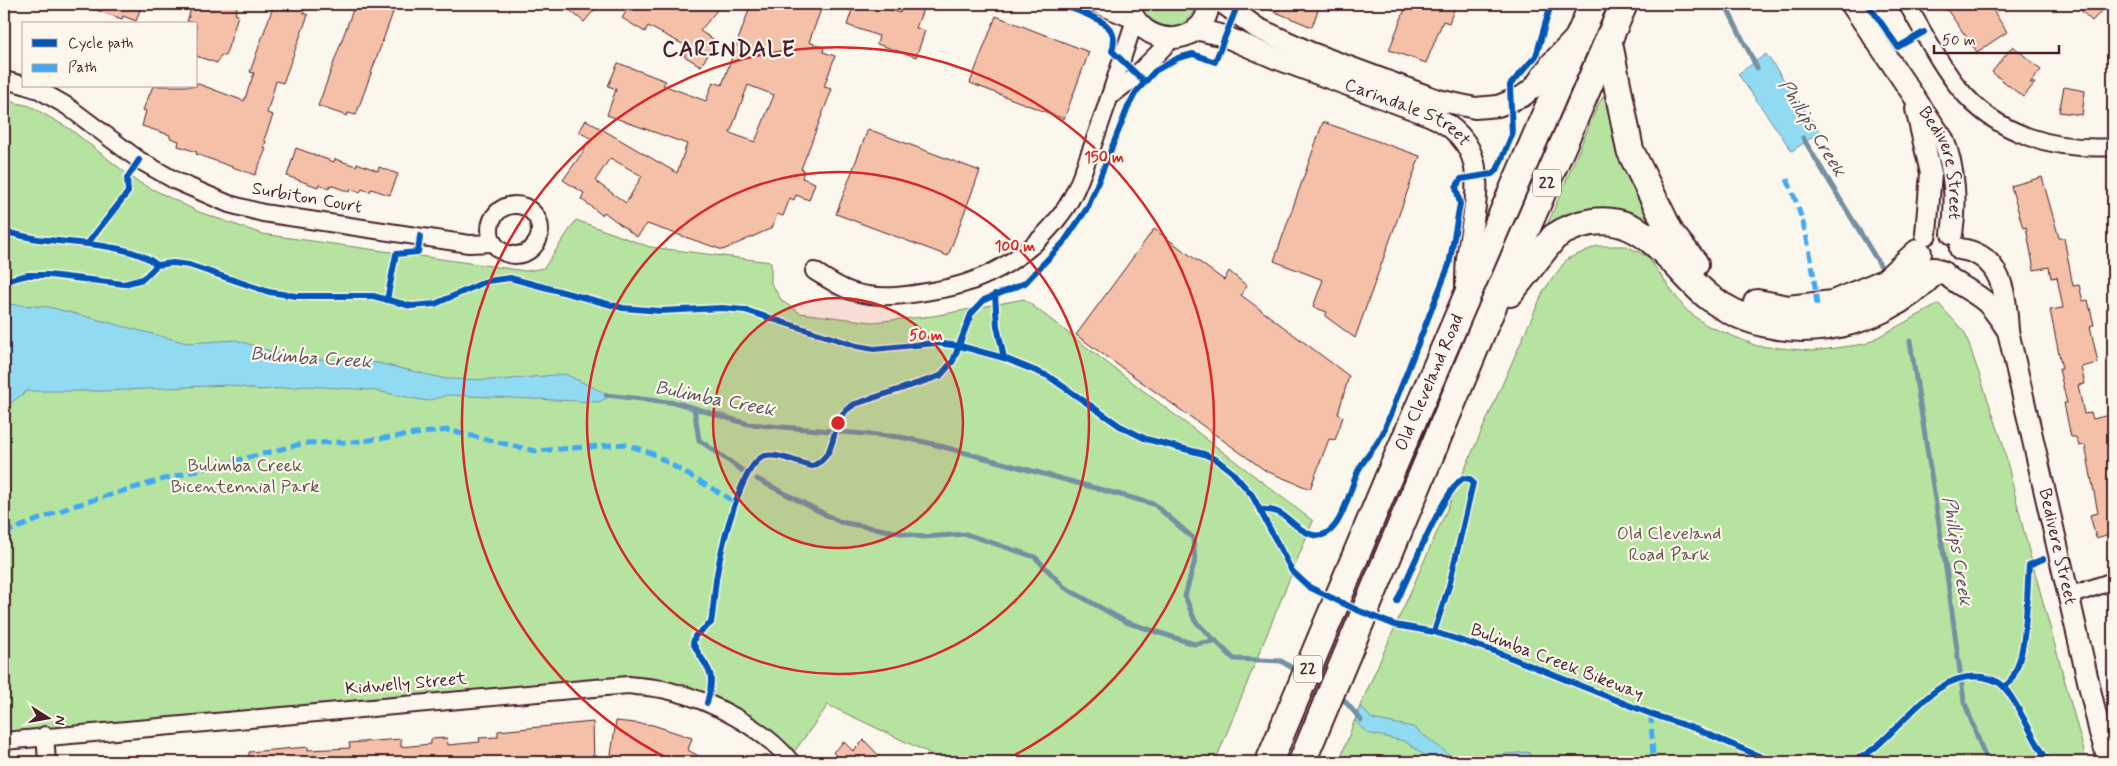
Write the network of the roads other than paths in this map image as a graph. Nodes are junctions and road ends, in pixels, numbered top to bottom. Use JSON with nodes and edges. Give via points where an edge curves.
{"nodes":[{"id":1,"x":1100,"y":4,"type":"edge"},
{"id":2,"x":1209,"y":4,"type":"edge"},
{"id":3,"x":1224,"y":4,"type":"edge"},
{"id":4,"x":1593,"y":4,"type":"edge"},
{"id":5,"x":1624,"y":4,"type":"edge"},
{"id":6,"x":1851,"y":4,"type":"edge"},
{"id":7,"x":1907,"y":4,"type":"edge"},
{"id":8,"x":1132,"y":14,"type":"edge"},
{"id":9,"x":1196,"y":29,"type":"junction"},
{"id":10,"x":1578,"y":34,"type":"junction"},
{"id":11,"x":1608,"y":38,"type":"junction"},
{"id":12,"x":1172,"y":39,"type":"junction"},
{"id":13,"x":4,"y":80,"type":"edge"},
{"id":14,"x":22,"y":85,"type":"edge"},
{"id":15,"x":32,"y":88,"type":"edge"},
{"id":16,"x":1112,"y":95,"type":"junction"},
{"id":17,"x":1913,"y":97,"type":"junction"},
{"id":18,"x":2113,"y":147,"type":"edge"},
{"id":19,"x":1956,"y":241,"type":"junction"},
{"id":20,"x":494,"y":243,"type":"dead end"},
{"id":21,"x":1930,"y":257,"type":"junction"},
{"id":22,"x":814,"y":271,"type":"dead end"},
{"id":23,"x":1465,"y":298,"type":"junction"},
{"id":24,"x":1484,"y":327,"type":"junction"},
{"id":25,"x":2008,"y":331,"type":"junction"},
{"id":26,"x":2113,"y":581,"type":"edge"},
{"id":27,"x":2069,"y":596,"type":"junction"},
{"id":28,"x":45,"y":735,"type":"junction"},
{"id":29,"x":4,"y":741,"type":"edge"},
{"id":30,"x":1271,"y":759,"type":"edge"},
{"id":31,"x":47,"y":762,"type":"edge"},
{"id":32,"x":791,"y":762,"type":"edge"},
{"id":33,"x":1302,"y":762,"type":"edge"},
{"id":34,"x":2109,"y":762,"type":"edge"}],
"edges":[{"from":1,"to":8,"type":"street"},
{"from":2,"to":9,"type":"street","via":[[1204,20]]},
{"from":3,"to":10,"type":"street","name":"Carindale Street","via":[[1257,28],[1309,52],[1438,100],[1475,108],[1498,106],[1523,96]]},
{"from":4,"to":10,"type":"highway","name":"Old Cleveland Road","number":"22"},
{"from":5,"to":11,"type":"highway","name":"Old Cleveland Road","number":"22"},
{"from":6,"to":17,"type":"street","name":"Bedivere Street"},
{"from":7,"to":18,"type":"street","via":[[1958,88],[1983,114],[2013,132],[2047,144],[2088,149]]},
{"from":8,"to":12,"type":"street","via":[[1151,35]]},
{"from":8,"to":16,"type":"street","via":[[1126,54],[1118,69]]},
{"from":9,"to":12,"type":"street"},
{"from":9,"to":23,"type":"street","name":"Carindale Street","via":[[1224,36],[1429,115],[1441,120],[1460,136],[1474,160],[1478,176]]},
{"from":10,"to":23,"type":"highway","name":"Old Cleveland Road","number":"22"},
{"from":11,"to":21,"type":"highway","via":[[1624,127],[1640,173],[1682,249],[1722,287],[1745,299],[1775,308],[1817,307],[1846,300]]},
{"from":11,"to":24,"type":"highway","name":"Old Cleveland Road","number":"22"},
{"from":12,"to":16,"type":"street"},
{"from":13,"to":14,"type":"street","name":"Surbiton Court"},
{"from":15,"to":20,"type":"street","name":"Surbiton Court","via":[[67,106],[139,160],[176,181],[229,204],[263,213],[470,244]]},
{"from":16,"to":22,"type":"street","via":[[1080,179],[1064,211],[1039,241],[1000,269],[952,288],[896,297],[854,292]]},
{"from":17,"to":19,"type":"street","name":"Bedivere Street","via":[[1943,139],[1948,153],[1954,185]]},
{"from":17,"to":21,"type":"street","name":"Bedivere Street","via":[[1931,173]]},
{"from":19,"to":21,"type":"street","via":[[1953,266]]},
{"from":19,"to":21,"type":"street","via":[[1939,229]]},
{"from":19,"to":25,"type":"street","name":"Bedivere Street","via":[[1989,262],[1995,270],[2006,298]]},
{"from":21,"to":24,"type":"highway","via":[[1924,282],[1900,299],[1864,317],[1818,328],[1786,327],[1752,320],[1710,297],[1640,232],[1617,223],[1590,222],[1564,230],[1546,245]]},
{"from":21,"to":25,"type":"street","name":"Bedivere Street","via":[[1950,281],[1987,303]]},
{"from":23,"to":30,"type":"highway","name":"Old Cleveland Road","number":"22"},
{"from":24,"to":33,"type":"highway","name":"Old Cleveland Road","number":"22"},
{"from":25,"to":27,"type":"street","name":"Bedivere Street"},
{"from":26,"to":27,"type":"street"},
{"from":27,"to":34,"type":"street","name":"Bedivere Street"},
{"from":28,"to":29,"type":"street","name":"Kidwelly Street"},
{"from":28,"to":31,"type":"street"},
{"from":28,"to":32,"type":"street","name":"Kidwelly Street","via":[[628,685],[670,690],[707,703],[739,719]]}]}
